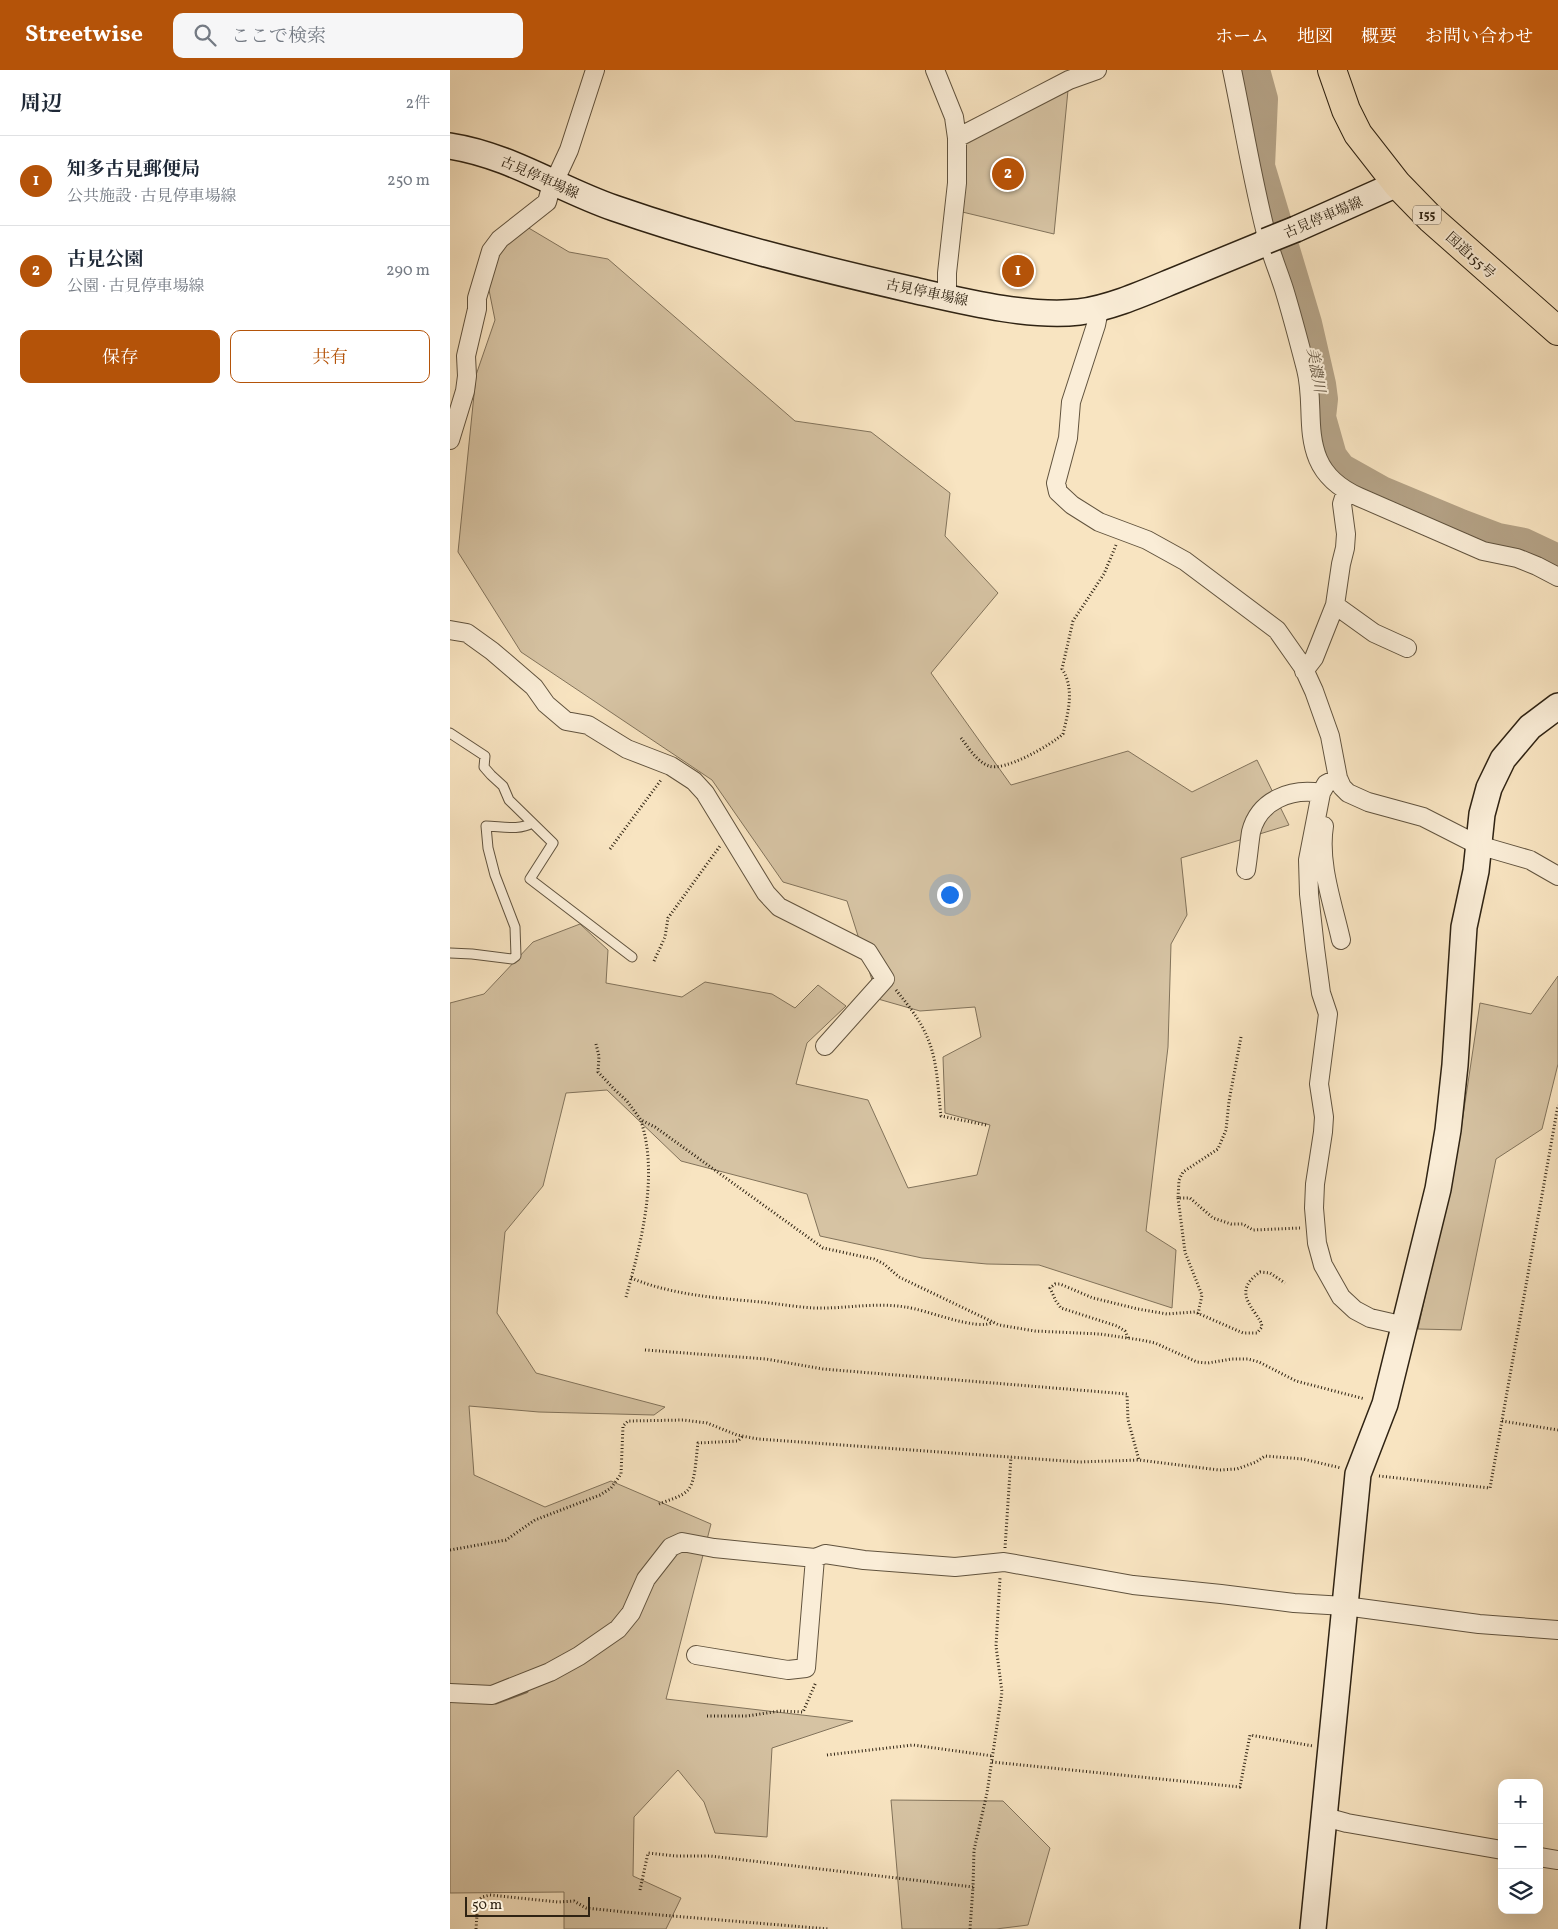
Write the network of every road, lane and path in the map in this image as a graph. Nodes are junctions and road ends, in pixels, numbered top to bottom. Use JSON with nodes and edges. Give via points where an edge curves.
{"nodes":[{"id":1,"x":595,"y":70,"type":"edge"},
{"id":2,"x":934,"y":70,"type":"edge"},
{"id":3,"x":1097,"y":70,"type":"edge"},
{"id":4,"x":1232,"y":70,"type":"edge"},
{"id":5,"x":1332,"y":70,"type":"edge"},
{"id":6,"x":957,"y":138,"type":"junction"},
{"id":7,"x":450,"y":146,"type":"edge"},
{"id":8,"x":554,"y":183,"type":"junction"},
{"id":9,"x":1397,"y":184,"type":"junction"},
{"id":10,"x":1267,"y":242,"type":"junction"},
{"id":11,"x":947,"y":297,"type":"junction"},
{"id":12,"x":1096,"y":307,"type":"junction"},
{"id":13,"x":1558,"y":331,"type":"edge"},
{"id":14,"x":450,"y":440,"type":"edge"},
{"id":15,"x":1346,"y":491,"type":"junction"},
{"id":16,"x":1122,"y":530,"type":"junction"},
{"id":17,"x":1558,"y":577,"type":"edge"},
{"id":18,"x":1335,"y":605,"type":"junction"},
{"id":19,"x":450,"y":630,"type":"edge"},
{"id":20,"x":1407,"y":648,"type":"dead end"},
{"id":21,"x":1304,"y":671,"type":"junction"},
{"id":22,"x":1558,"y":706,"type":"edge"},
{"id":23,"x":450,"y":733,"type":"edge"},
{"id":24,"x":961,"y":738,"type":"dead end"},
{"id":25,"x":671,"y":766,"type":"junction"},
{"id":26,"x":1340,"y":782,"type":"junction"},
{"id":27,"x":1321,"y":792,"type":"junction"},
{"id":28,"x":532,"y":824,"type":"junction"},
{"id":29,"x":730,"y":835,"type":"junction"},
{"id":30,"x":1478,"y":845,"type":"junction"},
{"id":31,"x":610,"y":849,"type":"dead end"},
{"id":32,"x":1246,"y":870,"type":"dead end"},
{"id":33,"x":1558,"y":876,"type":"edge"},
{"id":34,"x":1341,"y":940,"type":"dead end"},
{"id":35,"x":450,"y":953,"type":"edge"},
{"id":36,"x":632,"y":957,"type":"dead end"},
{"id":37,"x":654,"y":961,"type":"dead end"},
{"id":38,"x":885,"y":979,"type":"junction"},
{"id":39,"x":1241,"y":1036,"type":"dead end"},
{"id":40,"x":596,"y":1044,"type":"dead end"},
{"id":41,"x":825,"y":1046,"type":"dead end"},
{"id":42,"x":1558,"y":1105,"type":"edge"},
{"id":43,"x":641,"y":1120,"type":"junction"},
{"id":44,"x":986,"y":1125,"type":"dead end"},
{"id":45,"x":1178,"y":1198,"type":"junction"},
{"id":46,"x":1316,"y":1228,"type":"junction"},
{"id":47,"x":631,"y":1278,"type":"junction"},
{"id":48,"x":1285,"y":1284,"type":"dead end"},
{"id":49,"x":626,"y":1297,"type":"dead end"},
{"id":50,"x":1198,"y":1314,"type":"junction"},
{"id":51,"x":993,"y":1322,"type":"junction"},
{"id":52,"x":1405,"y":1326,"type":"junction"},
{"id":53,"x":1128,"y":1338,"type":"junction"},
{"id":54,"x":645,"y":1350,"type":"dead end"},
{"id":55,"x":1385,"y":1404,"type":"junction"},
{"id":56,"x":1502,"y":1421,"type":"junction"},
{"id":57,"x":1558,"y":1430,"type":"edge"},
{"id":58,"x":743,"y":1436,"type":"junction"},
{"id":59,"x":1011,"y":1457,"type":"junction"},
{"id":60,"x":1139,"y":1460,"type":"junction"},
{"id":61,"x":1358,"y":1474,"type":"junction"},
{"id":62,"x":660,"y":1504,"type":"dead end"},
{"id":63,"x":450,"y":1550,"type":"edge"},
{"id":64,"x":815,"y":1558,"type":"junction"},
{"id":65,"x":1003,"y":1562,"type":"junction"},
{"id":66,"x":1345,"y":1606,"type":"junction"},
{"id":67,"x":1558,"y":1630,"type":"edge"},
{"id":68,"x":696,"y":1655,"type":"dead end"},
{"id":69,"x":806,"y":1668,"type":"junction"},
{"id":70,"x":450,"y":1693,"type":"edge"},
{"id":71,"x":707,"y":1716,"type":"dead end"},
{"id":72,"x":1331,"y":1750,"type":"junction"},
{"id":73,"x":826,"y":1755,"type":"dead end"},
{"id":74,"x":993,"y":1756,"type":"junction"},
{"id":75,"x":992,"y":1762,"type":"junction"},
{"id":76,"x":1325,"y":1817,"type":"junction"},
{"id":77,"x":1498,"y":1849,"type":"edge"},
{"id":78,"x":1543,"y":1858,"type":"edge"},
{"id":79,"x":1558,"y":1860,"type":"edge"},
{"id":80,"x":973,"y":1887,"type":"junction"},
{"id":81,"x":640,"y":1890,"type":"dead end"},
{"id":82,"x":476,"y":1929,"type":"edge"},
{"id":83,"x":828,"y":1929,"type":"edge"},
{"id":84,"x":970,"y":1929,"type":"edge"},
{"id":85,"x":1313,"y":1929,"type":"edge"}],
"edges":[{"from":1,"to":8,"type":"street","via":[[569,150]]},
{"from":2,"to":6,"type":"street","via":[[954,117]]},
{"from":3,"to":6,"type":"street","via":[[1069,80]]},
{"from":4,"to":10,"type":"street"},
{"from":5,"to":9,"type":"highway","name":"国道155号","number":"155","via":[[1358,134]]},
{"from":6,"to":11,"type":"street"},
{"from":7,"to":8,"type":"street","name":"古見停車場線","via":[[496,157]]},
{"from":8,"to":11,"type":"street","name":"古見停車場線","via":[[670,227]]},
{"from":8,"to":14,"type":"street","via":[[548,202],[500,239],[491,251],[477,298],[466,356],[465,391]]},
{"from":9,"to":10,"type":"street","name":"古見停車場線","bridge":true},
{"from":9,"to":13,"type":"highway","name":"国道155号","number":"155","via":[[1431,219]]},
{"from":10,"to":12,"type":"street","name":"古見停車場線","via":[[1136,296]]},
{"from":10,"to":15,"type":"street","via":[[1307,371],[1314,446],[1326,472]]},
{"from":11,"to":12,"type":"street","name":"古見停車場線","via":[[1025,311],[1080,312]]},
{"from":12,"to":16,"type":"street","via":[[1096,325],[1071,402],[1068,438],[1056,483],[1058,492],[1072,505],[1099,522]]},
{"from":15,"to":17,"type":"street","via":[[1483,551],[1517,558]]},
{"from":15,"to":18,"type":"street","via":[[1342,504],[1345,548]]},
{"from":16,"to":21,"type":"street","via":[[1185,561],[1276,630]]},
{"from":16,"to":24,"type":"path","via":[[1104,574],[1073,622],[1062,669],[1070,693],[1063,734],[1028,755],[996,767],[981,761]]},
{"from":18,"to":20,"type":"street","via":[[1374,632]]},
{"from":18,"to":21,"type":"street","via":[[1314,658]]},
{"from":19,"to":25,"type":"street","via":[[467,633],[492,651],[534,687],[546,704],[566,721],[588,725],[627,749]]},
{"from":21,"to":26,"type":"street","via":[[1330,736]]},
{"from":22,"to":30,"type":"street","via":[[1530,727],[1504,759],[1489,788]]},
{"from":23,"to":28,"type":"lane","via":[[485,756],[484,767]]},
{"from":25,"to":29,"type":"street","via":[[705,793]]},
{"from":25,"to":31,"type":"path"},
{"from":26,"to":27,"type":"street","via":[[1326,784]]},
{"from":26,"to":30,"type":"street","via":[[1348,792],[1368,802],[1423,817]]},
{"from":26,"to":34,"type":"street","via":[[1327,811],[1323,835],[1327,880]]},
{"from":27,"to":32,"type":"street","via":[[1285,794],[1261,812],[1252,830]]},
{"from":27,"to":46,"type":"street","via":[[1308,860],[1321,993],[1328,1014],[1319,1078],[1324,1117],[1315,1184]]},
{"from":28,"to":35,"type":"lane","via":[[486,826],[495,875],[515,927],[516,956],[512,959]]},
{"from":28,"to":36,"type":"lane","via":[[552,843],[530,879]]},
{"from":29,"to":37,"type":"path","via":[[668,918],[665,937]]},
{"from":29,"to":38,"type":"street","via":[[766,893],[779,906],[868,952]]},
{"from":30,"to":33,"type":"street","via":[[1530,860]]},
{"from":30,"to":52,"type":"street","via":[[1464,927],[1448,1130],[1438,1189]]},
{"from":38,"to":41,"type":"street"},
{"from":38,"to":44,"type":"path","via":[[905,1001],[929,1040],[941,1116]]},
{"from":39,"to":45,"type":"path","via":[[1226,1130],[1218,1149],[1183,1172]]},
{"from":40,"to":43,"type":"path","via":[[598,1072],[628,1100]]},
{"from":42,"to":56,"type":"path"},
{"from":43,"to":47,"type":"path","via":[[646,1136],[647,1180],[644,1221]]},
{"from":43,"to":51,"type":"path","via":[[823,1248],[874,1259],[907,1281]]},
{"from":45,"to":46,"type":"path","via":[[1190,1198],[1213,1218],[1243,1224],[1253,1230]]},
{"from":45,"to":50,"type":"path","via":[[1185,1252],[1202,1295]]},
{"from":46,"to":52,"type":"street","via":[[1323,1265],[1342,1297],[1355,1310],[1370,1318]]},
{"from":47,"to":49,"type":"path"},
{"from":47,"to":51,"type":"path","via":[[651,1286],[719,1298],[814,1308],[904,1306],[962,1322],[980,1325]]},
{"from":48,"to":50,"type":"path","via":[[1270,1273],[1260,1272],[1248,1280],[1245,1289],[1247,1299],[1261,1321],[1262,1327],[1257,1333],[1243,1333]]},
{"from":50,"to":53,"type":"path","via":[[1167,1314],[1138,1309],[1093,1298],[1060,1284],[1050,1288],[1061,1308],[1117,1326]]},
{"from":51,"to":53,"type":"path","via":[[1035,1331]]},
{"from":52,"to":55,"type":"street"},
{"from":53,"to":55,"type":"path","via":[[1155,1343],[1197,1362],[1248,1359],[1296,1381]]},
{"from":54,"to":60,"type":"path","via":[[766,1359],[823,1369],[1127,1394],[1128,1420]]},
{"from":55,"to":61,"type":"street"},
{"from":56,"to":57,"type":"path"},
{"from":56,"to":61,"type":"path","via":[[1490,1488]]},
{"from":58,"to":59,"type":"path"},
{"from":58,"to":62,"type":"path","via":[[738,1441],[698,1443],[690,1489]]},
{"from":58,"to":63,"type":"path","via":[[707,1423],[628,1421],[623,1426],[622,1474],[611,1488],[536,1520],[506,1540]]},
{"from":59,"to":60,"type":"path","via":[[1079,1462]]},
{"from":59,"to":65,"type":"path"},
{"from":60,"to":61,"type":"path","via":[[1219,1470],[1237,1469],[1265,1456],[1303,1459]]},
{"from":61,"to":66,"type":"street"},
{"from":64,"to":65,"type":"street","via":[[825,1554],[955,1568]]},
{"from":64,"to":69,"type":"street"},
{"from":64,"to":70,"type":"street","via":[[682,1542],[671,1547],[646,1579],[631,1613],[618,1629],[579,1656],[550,1672],[492,1695]]},
{"from":65,"to":66,"type":"street","via":[[1133,1585]]},
{"from":65,"to":74,"type":"path","via":[[996,1646],[1002,1692]]},
{"from":66,"to":67,"type":"street","via":[[1479,1624]]},
{"from":66,"to":72,"type":"street"},
{"from":68,"to":69,"type":"street","via":[[788,1670]]},
{"from":69,"to":71,"type":"path","via":[[818,1677],[802,1712]]},
{"from":72,"to":75,"type":"path","via":[[1250,1735],[1240,1787]]},
{"from":72,"to":76,"type":"street"},
{"from":73,"to":74,"type":"path","via":[[913,1745]]},
{"from":74,"to":75,"type":"path"},
{"from":75,"to":80,"type":"path","via":[[974,1850]]},
{"from":76,"to":77,"type":"street"},
{"from":76,"to":85,"type":"street"},
{"from":78,"to":79,"type":"street"},
{"from":80,"to":81,"type":"path","via":[[710,1856],[648,1853]]},
{"from":80,"to":84,"type":"path"},
{"from":82,"to":83,"type":"path","via":[[478,1902],[490,1895],[574,1901],[586,1908],[625,1912]]}]}
